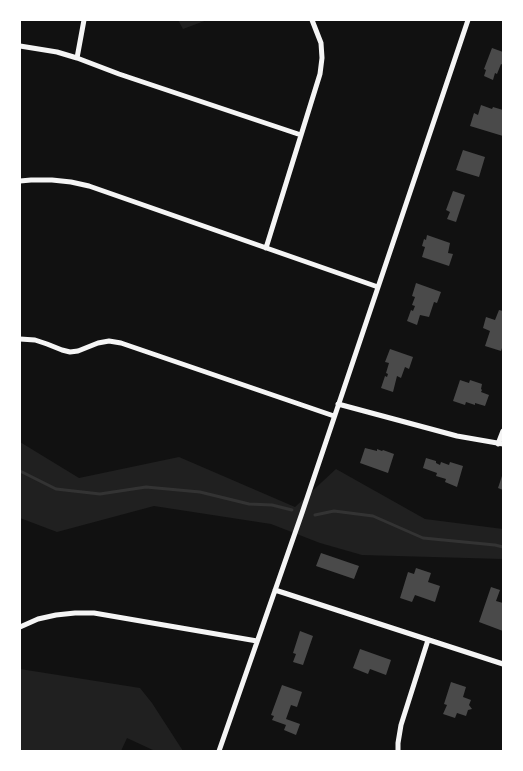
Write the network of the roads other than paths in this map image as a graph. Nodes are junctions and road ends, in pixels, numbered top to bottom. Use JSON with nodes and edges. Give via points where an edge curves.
{"nodes":[{"id":1,"x":84,"y":20,"type":"edge"},
{"id":2,"x":312,"y":20,"type":"edge"},
{"id":3,"x":468,"y":20,"type":"edge"},
{"id":4,"x":20,"y":46,"type":"edge"},
{"id":5,"x":77,"y":58,"type":"junction"},
{"id":6,"x":302,"y":135,"type":"junction"},
{"id":7,"x":20,"y":181,"type":"edge"},
{"id":8,"x":266,"y":248,"type":"junction"},
{"id":9,"x":378,"y":287,"type":"junction"},
{"id":10,"x":20,"y":338,"type":"edge"},
{"id":11,"x":338,"y":404,"type":"junction"},
{"id":12,"x":334,"y":416,"type":"junction"},
{"id":13,"x":503,"y":431,"type":"edge"},
{"id":14,"x":500,"y":444,"type":"edge"},
{"id":15,"x":275,"y":590,"type":"junction"},
{"id":16,"x":20,"y":627,"type":"edge"},
{"id":17,"x":428,"y":640,"type":"junction"},
{"id":18,"x":257,"y":642,"type":"junction"},
{"id":19,"x":503,"y":664,"type":"edge"},
{"id":20,"x":219,"y":751,"type":"edge"},
{"id":21,"x":398,"y":751,"type":"edge"}],
"edges":[{"from":1,"to":5,"type":"street"},
{"from":2,"to":6,"type":"street","via":[[321,43],[322,58]]},
{"from":3,"to":9,"type":"street"},
{"from":4,"to":5,"type":"street"},
{"from":5,"to":6,"type":"street"},
{"from":6,"to":8,"type":"street"},
{"from":7,"to":8,"type":"street","via":[[52,180],[88,186]]},
{"from":8,"to":9,"type":"street"},
{"from":9,"to":11,"type":"street"},
{"from":10,"to":12,"type":"street","via":[[70,352],[109,341],[121,343]]},
{"from":11,"to":12,"type":"street"},
{"from":11,"to":14,"type":"street","via":[[456,436]]},
{"from":12,"to":15,"type":"street"},
{"from":13,"to":14,"type":"street"},
{"from":15,"to":17,"type":"street"},
{"from":15,"to":18,"type":"street"},
{"from":16,"to":18,"type":"street","via":[[56,615],[94,613]]},
{"from":17,"to":19,"type":"street"},
{"from":17,"to":21,"type":"street","via":[[401,724]]},
{"from":18,"to":20,"type":"street"}]}
